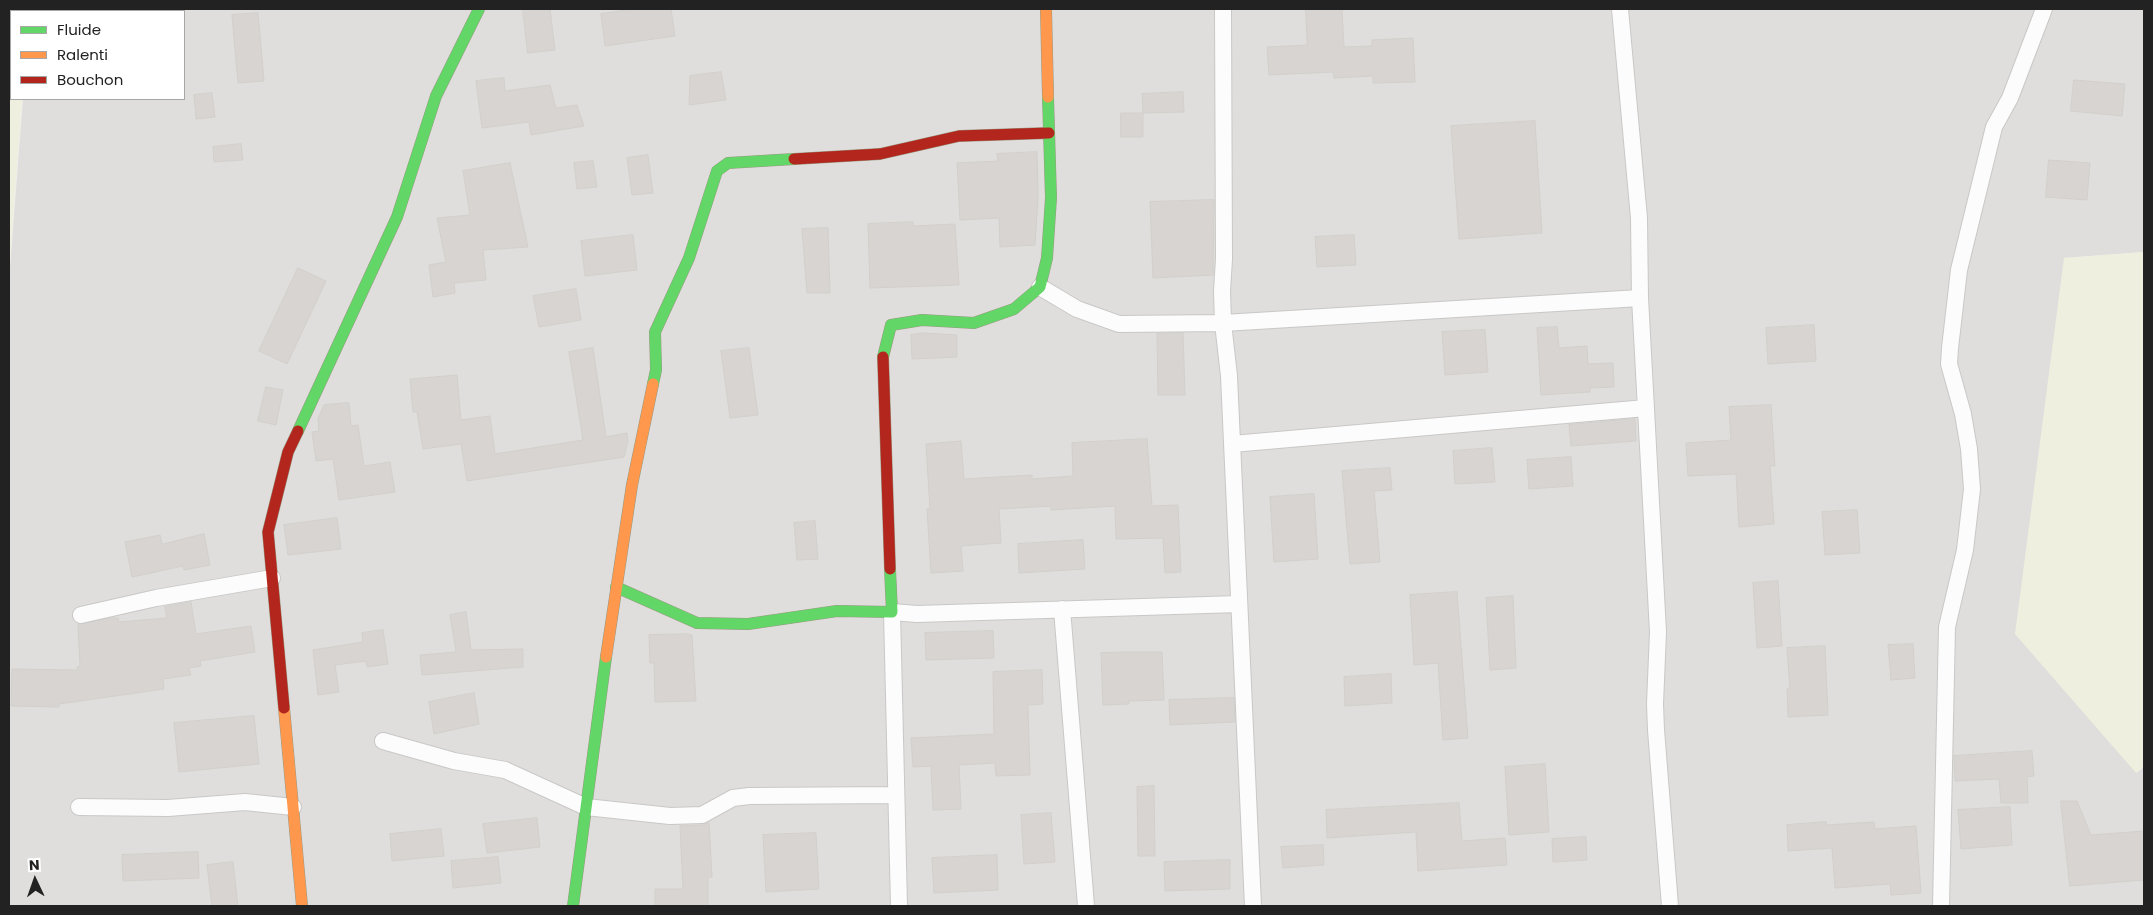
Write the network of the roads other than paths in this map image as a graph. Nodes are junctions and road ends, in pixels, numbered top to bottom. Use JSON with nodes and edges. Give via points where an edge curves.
{"nodes":[{"id":1,"x":479,"y":9,"type":"edge"},
{"id":2,"x":1046,"y":9,"type":"edge"},
{"id":3,"x":1223,"y":9,"type":"edge"},
{"id":4,"x":1620,"y":9,"type":"edge"},
{"id":5,"x":2044,"y":9,"type":"edge"},
{"id":6,"x":1049,"y":133,"type":"junction"},
{"id":7,"x":1040,"y":287,"type":"junction"},
{"id":8,"x":1640,"y":298,"type":"junction"},
{"id":9,"x":1223,"y":323,"type":"junction"},
{"id":10,"x":1646,"y":408,"type":"junction"},
{"id":11,"x":1232,"y":444,"type":"junction"},
{"id":12,"x":272,"y":578,"type":"junction"},
{"id":13,"x":616,"y":588,"type":"junction"},
{"id":14,"x":1239,"y":604,"type":"junction"},
{"id":15,"x":1062,"y":609,"type":"junction"},
{"id":16,"x":892,"y":612,"type":"junction"},
{"id":17,"x":80,"y":615,"type":"dead end"},
{"id":18,"x":383,"y":741,"type":"dead end"},
{"id":19,"x":895,"y":795,"type":"junction"},
{"id":20,"x":79,"y":807,"type":"dead end"},
{"id":21,"x":293,"y":807,"type":"junction"},
{"id":22,"x":586,"y":807,"type":"junction"},
{"id":23,"x":302,"y":906,"type":"edge"},
{"id":24,"x":573,"y":906,"type":"edge"},
{"id":25,"x":899,"y":906,"type":"edge"},
{"id":26,"x":1086,"y":906,"type":"edge"},
{"id":27,"x":1253,"y":906,"type":"edge"},
{"id":28,"x":1670,"y":906,"type":"edge"},
{"id":29,"x":1941,"y":906,"type":"edge"}],
"edges":[{"from":1,"to":12,"type":"street","via":[[436,96],[397,217],[288,452],[268,532]]},
{"from":2,"to":6,"type":"street"},
{"from":3,"to":9,"type":"street"},
{"from":4,"to":8,"type":"street","via":[[1638,218]]},
{"from":5,"to":29,"type":"street","via":[[2010,98],[1994,127],[1959,270],[1950,348],[1949,364],[1970,449],[1972,489],[1965,550],[1947,627]]},
{"from":6,"to":7,"type":"street","via":[[1052,198],[1047,258]]},
{"from":6,"to":13,"type":"street","via":[[959,136],[880,154],[728,164],[717,171],[689,258],[655,332],[655,381],[632,484]]},
{"from":7,"to":9,"type":"street","via":[[1077,309],[1120,324]]},
{"from":7,"to":16,"type":"street","via":[[1014,309],[974,323],[922,320],[891,326],[882,359]]},
{"from":8,"to":9,"type":"street"},
{"from":8,"to":10,"type":"street"},
{"from":9,"to":11,"type":"street"},
{"from":10,"to":11,"type":"street"},
{"from":10,"to":28,"type":"street","via":[[1658,632],[1656,730]]},
{"from":11,"to":14,"type":"street"},
{"from":12,"to":17,"type":"street"},
{"from":12,"to":21,"type":"street"},
{"from":13,"to":16,"type":"street","via":[[697,623],[748,624],[837,612]]},
{"from":13,"to":22,"type":"street"},
{"from":14,"to":15,"type":"street"},
{"from":14,"to":27,"type":"street"},
{"from":15,"to":16,"type":"street"},
{"from":15,"to":26,"type":"street"},
{"from":16,"to":19,"type":"street"},
{"from":18,"to":22,"type":"street","via":[[454,761],[505,770]]},
{"from":19,"to":22,"type":"street","via":[[749,796],[733,798],[702,814],[670,816]]},
{"from":19,"to":25,"type":"street"},
{"from":20,"to":21,"type":"street","via":[[168,808],[245,802]]},
{"from":21,"to":23,"type":"street"},
{"from":22,"to":24,"type":"street"}]}
